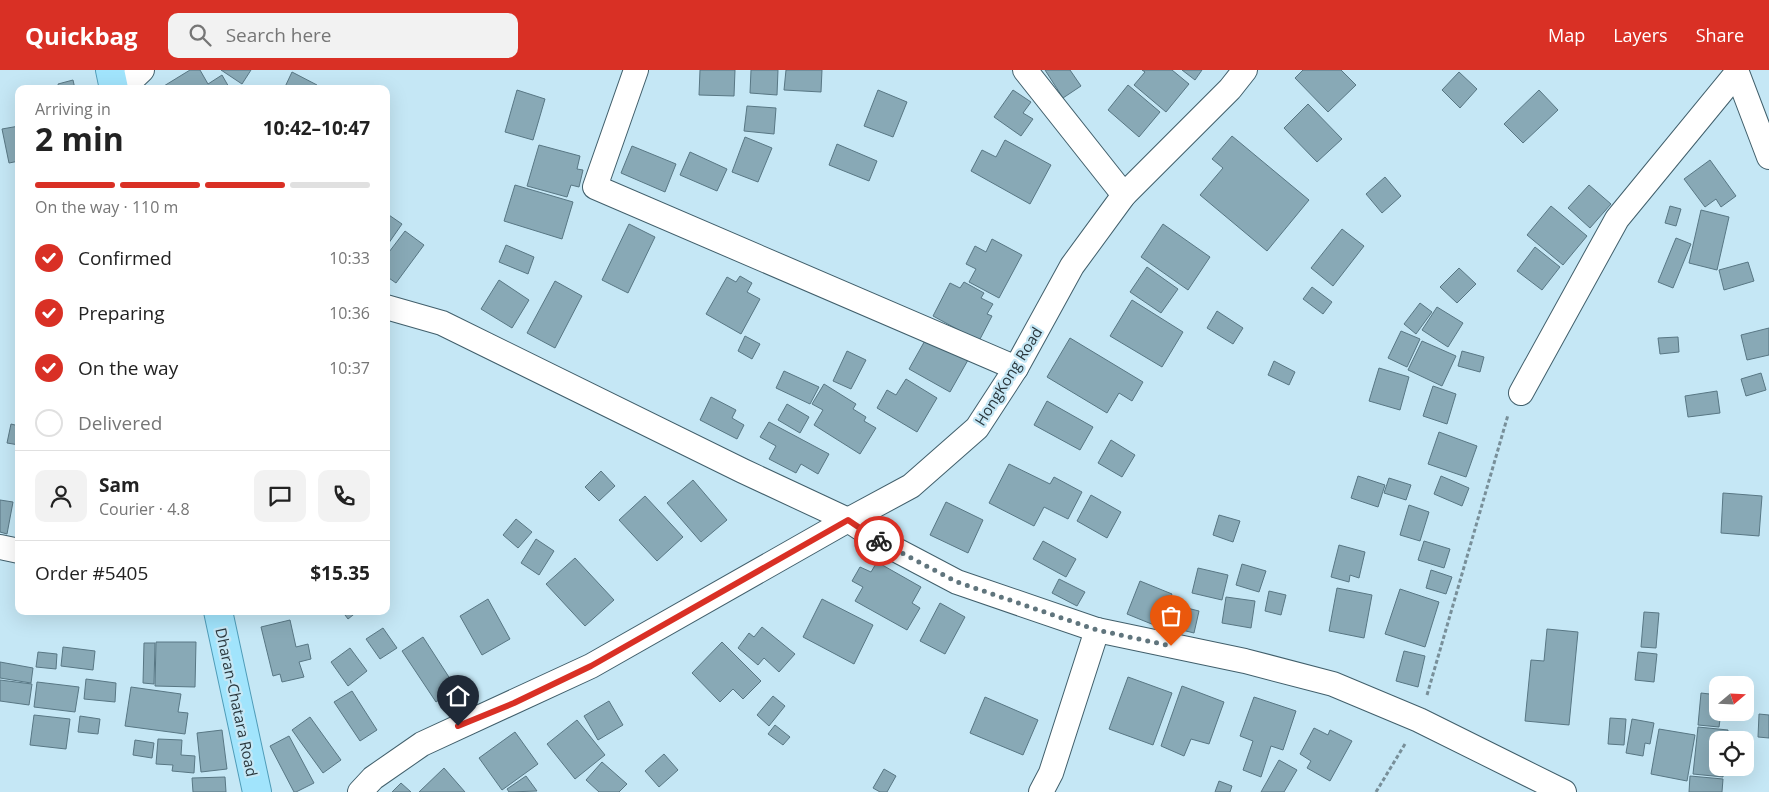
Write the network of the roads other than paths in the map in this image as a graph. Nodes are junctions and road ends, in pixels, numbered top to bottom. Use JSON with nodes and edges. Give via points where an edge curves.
{"nodes":[{"id":1,"x":110,"y":70,"type":"edge"},
{"id":2,"x":142,"y":70,"type":"edge"},
{"id":3,"x":636,"y":70,"type":"edge"},
{"id":4,"x":1025,"y":70,"type":"edge"},
{"id":5,"x":1245,"y":70,"type":"edge"},
{"id":6,"x":1736,"y":72,"type":"edge"},
{"id":7,"x":113,"y":85,"type":"edge"},
{"id":8,"x":126,"y":85,"type":"edge"},
{"id":9,"x":1769,"y":158,"type":"edge"},
{"id":10,"x":1124,"y":195,"type":"junction"},
{"id":11,"x":390,"y":308,"type":"edge"},
{"id":12,"x":1016,"y":368,"type":"junction"},
{"id":13,"x":1521,"y":393,"type":"road end"},
{"id":14,"x":848,"y":520,"type":"junction"},
{"id":15,"x":0,"y":547,"type":"edge"},
{"id":16,"x":15,"y":550,"type":"edge"},
{"id":17,"x":219,"y":615,"type":"edge"},
{"id":18,"x":1097,"y":630,"type":"junction"},
{"id":19,"x":256,"y":792,"type":"edge"},
{"id":20,"x":360,"y":792,"type":"edge"},
{"id":21,"x":1041,"y":792,"type":"edge"},
{"id":22,"x":1564,"y":792,"type":"edge"}],
"edges":[{"from":1,"to":7,"type":"main road"},
{"from":2,"to":8,"type":"street"},
{"from":3,"to":12,"type":"street","via":[[595,187]]},
{"from":4,"to":10,"type":"street"},
{"from":5,"to":10,"type":"street","name":"HongKong Road"},
{"from":6,"to":9,"type":"street"},
{"from":6,"to":13,"type":"street","via":[[1617,219]]},
{"from":10,"to":12,"type":"street","name":"HongKong Road","via":[[1072,266]]},
{"from":11,"to":14,"type":"street","via":[[442,323]]},
{"from":12,"to":14,"type":"street","name":"HongKong Road","via":[[977,428],[911,486]]},
{"from":14,"to":18,"type":"street","via":[[882,543],[957,582]]},
{"from":14,"to":20,"type":"street","name":"HongKong Road","via":[[591,666],[422,744],[373,778]]},
{"from":15,"to":16,"type":"street"},
{"from":17,"to":19,"type":"main road","name":"Dharan-Chatara Road"},
{"from":18,"to":21,"type":"street","via":[[1051,773]]},
{"from":18,"to":22,"type":"street","via":[[1245,661],[1333,684],[1419,720]]}]}
